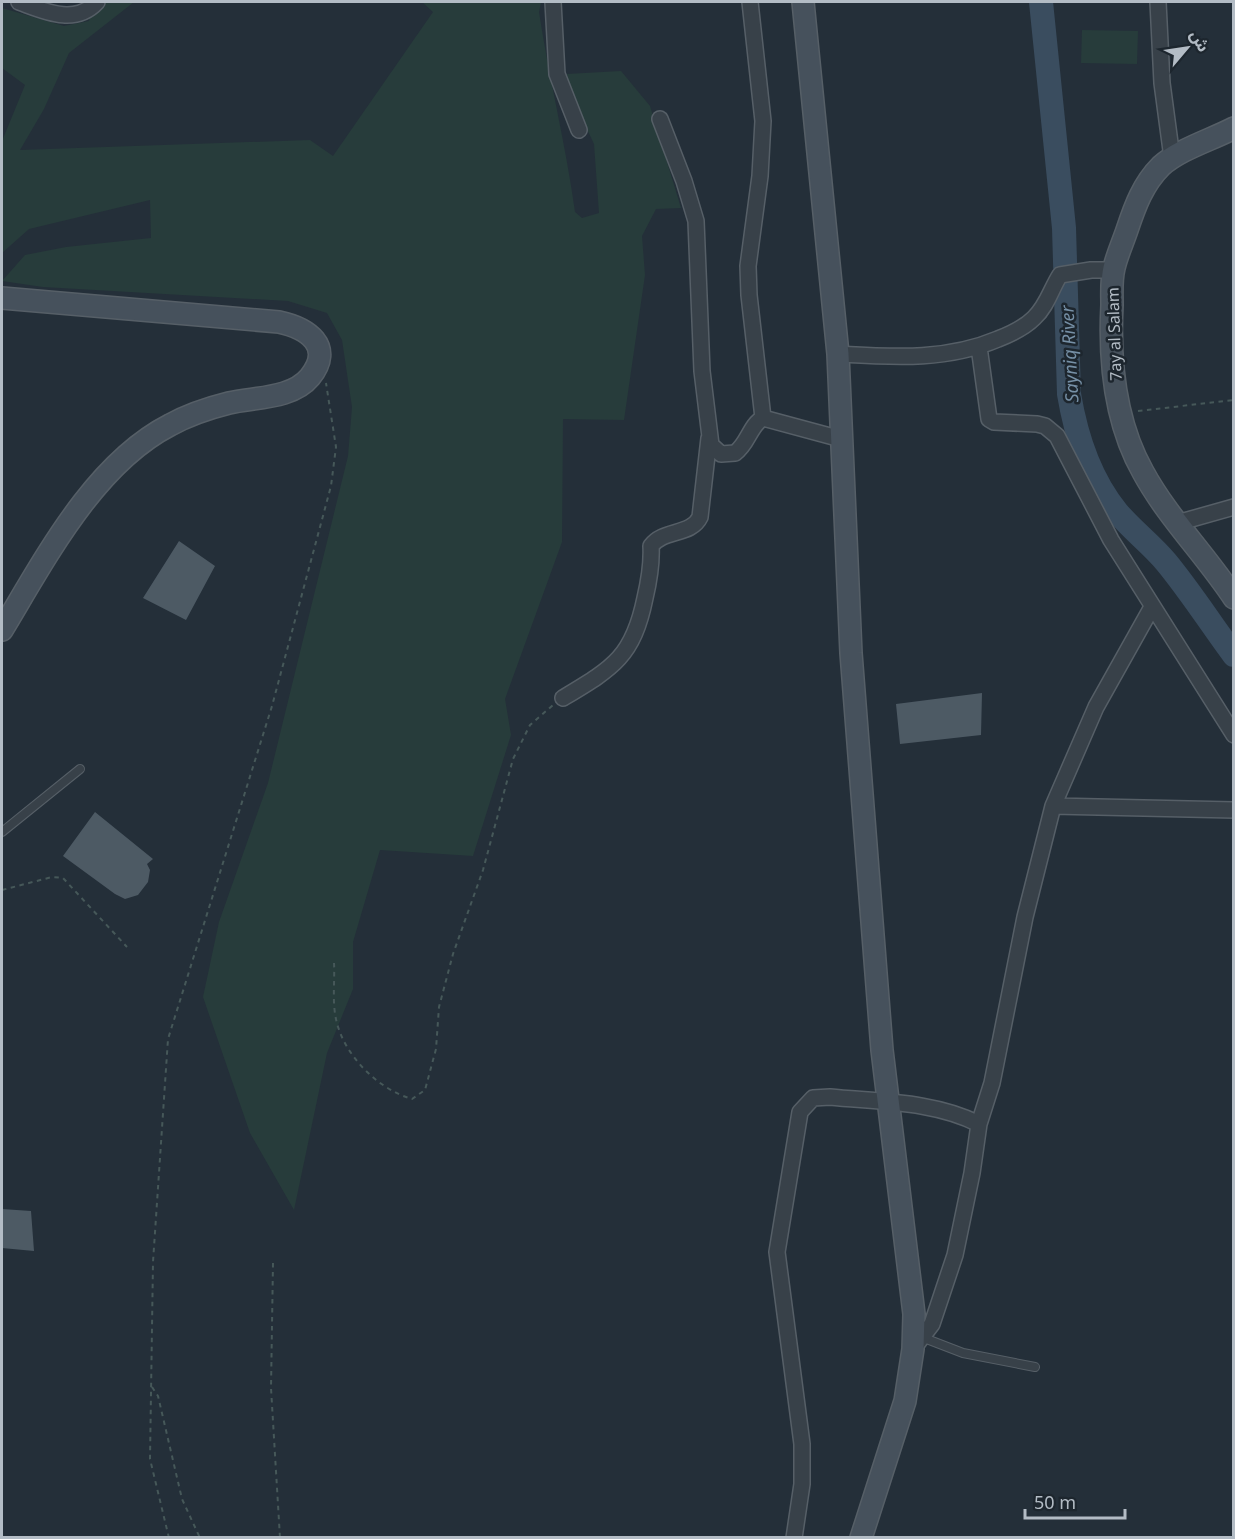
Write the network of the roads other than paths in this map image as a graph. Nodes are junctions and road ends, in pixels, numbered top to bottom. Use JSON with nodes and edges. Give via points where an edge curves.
{"nodes":[{"id":1,"x":19,"y":2,"type":"edge"},
{"id":2,"x":97,"y":2,"type":"edge"},
{"id":3,"x":553,"y":2,"type":"edge"},
{"id":4,"x":750,"y":2,"type":"edge"},
{"id":5,"x":803,"y":2,"type":"edge"},
{"id":6,"x":1158,"y":2,"type":"edge"},
{"id":7,"x":660,"y":119,"type":"dead end"},
{"id":8,"x":1233,"y":128,"type":"edge"},
{"id":9,"x":579,"y":130,"type":"dead end"},
{"id":10,"x":1172,"y":158,"type":"junction"},
{"id":11,"x":1113,"y":270,"type":"junction"},
{"id":12,"x":4,"y":300,"type":"edge"},
{"id":13,"x":979,"y":347,"type":"junction"},
{"id":14,"x":838,"y":354,"type":"junction"},
{"id":15,"x":764,"y":418,"type":"junction"},
{"id":16,"x":709,"y":438,"type":"junction"},
{"id":17,"x":841,"y":439,"type":"junction"},
{"id":18,"x":1233,"y":507,"type":"edge"},
{"id":19,"x":1177,"y":523,"type":"junction"},
{"id":20,"x":1233,"y":598,"type":"edge"},
{"id":21,"x":1152,"y":607,"type":"junction"},
{"id":22,"x":2,"y":630,"type":"edge"},
{"id":23,"x":563,"y":698,"type":"road end"},
{"id":24,"x":1233,"y":735,"type":"edge"},
{"id":25,"x":80,"y":769,"type":"dead end"},
{"id":26,"x":1053,"y":806,"type":"junction"},
{"id":27,"x":1233,"y":810,"type":"edge"},
{"id":28,"x":2,"y":831,"type":"edge"},
{"id":29,"x":887,"y":1103,"type":"junction"},
{"id":30,"x":979,"y":1124,"type":"junction"},
{"id":31,"x":919,"y":1344,"type":"junction"},
{"id":32,"x":1035,"y":1367,"type":"dead end"},
{"id":33,"x":795,"y":1538,"type":"edge"},
{"id":34,"x":861,"y":1538,"type":"edge"}],
"edges":[{"from":1,"to":2,"type":"street","via":[[72,16]]},
{"from":3,"to":9,"type":"street","via":[[557,74]]},
{"from":4,"to":15,"type":"street","via":[[763,121],[748,266]]},
{"from":5,"to":14,"type":"street"},
{"from":6,"to":10,"type":"street","via":[[1163,95]]},
{"from":7,"to":16,"type":"street","via":[[696,221]]},
{"from":8,"to":10,"type":"street","name":"7ay al Salam"},
{"from":10,"to":11,"type":"street","name":"7ay al Salam","via":[[1142,191]]},
{"from":11,"to":13,"type":"street","via":[[1060,275],[1033,320]]},
{"from":11,"to":19,"type":"street","name":"7ay al Salam","via":[[1112,365],[1121,413],[1143,472]]},
{"from":12,"to":22,"type":"street","via":[[279,322],[305,329],[316,343],[319,357],[312,375],[297,388],[191,414],[141,442],[121,459],[82,506]]},
{"from":13,"to":14,"type":"street","via":[[919,357]]},
{"from":13,"to":21,"type":"street","via":[[989,419],[1046,426],[1057,436],[1111,540]]},
{"from":14,"to":17,"type":"street"},
{"from":15,"to":16,"type":"street","via":[[735,453],[715,451]]},
{"from":15,"to":17,"type":"street"},
{"from":16,"to":23,"type":"street","via":[[700,517],[692,527],[661,537],[651,546],[647,590],[634,640],[618,661]]},
{"from":17,"to":29,"type":"street","via":[[850,653]]},
{"from":18,"to":19,"type":"street"},
{"from":19,"to":20,"type":"street","name":"7ay al Salam","via":[[1216,570]]},
{"from":21,"to":24,"type":"street"},
{"from":21,"to":26,"type":"street","via":[[1096,707]]},
{"from":25,"to":28,"type":"lane"},
{"from":26,"to":27,"type":"street"},
{"from":26,"to":30,"type":"street","via":[[1025,918],[992,1083]]},
{"from":29,"to":30,"type":"street","via":[[941,1110]]},
{"from":29,"to":31,"type":"street"},
{"from":29,"to":33,"type":"street","via":[[813,1098],[800,1112],[777,1252],[802,1444]]},
{"from":30,"to":31,"type":"street","via":[[956,1255],[933,1324]]},
{"from":31,"to":32,"type":"lane"},
{"from":31,"to":34,"type":"street"}]}
